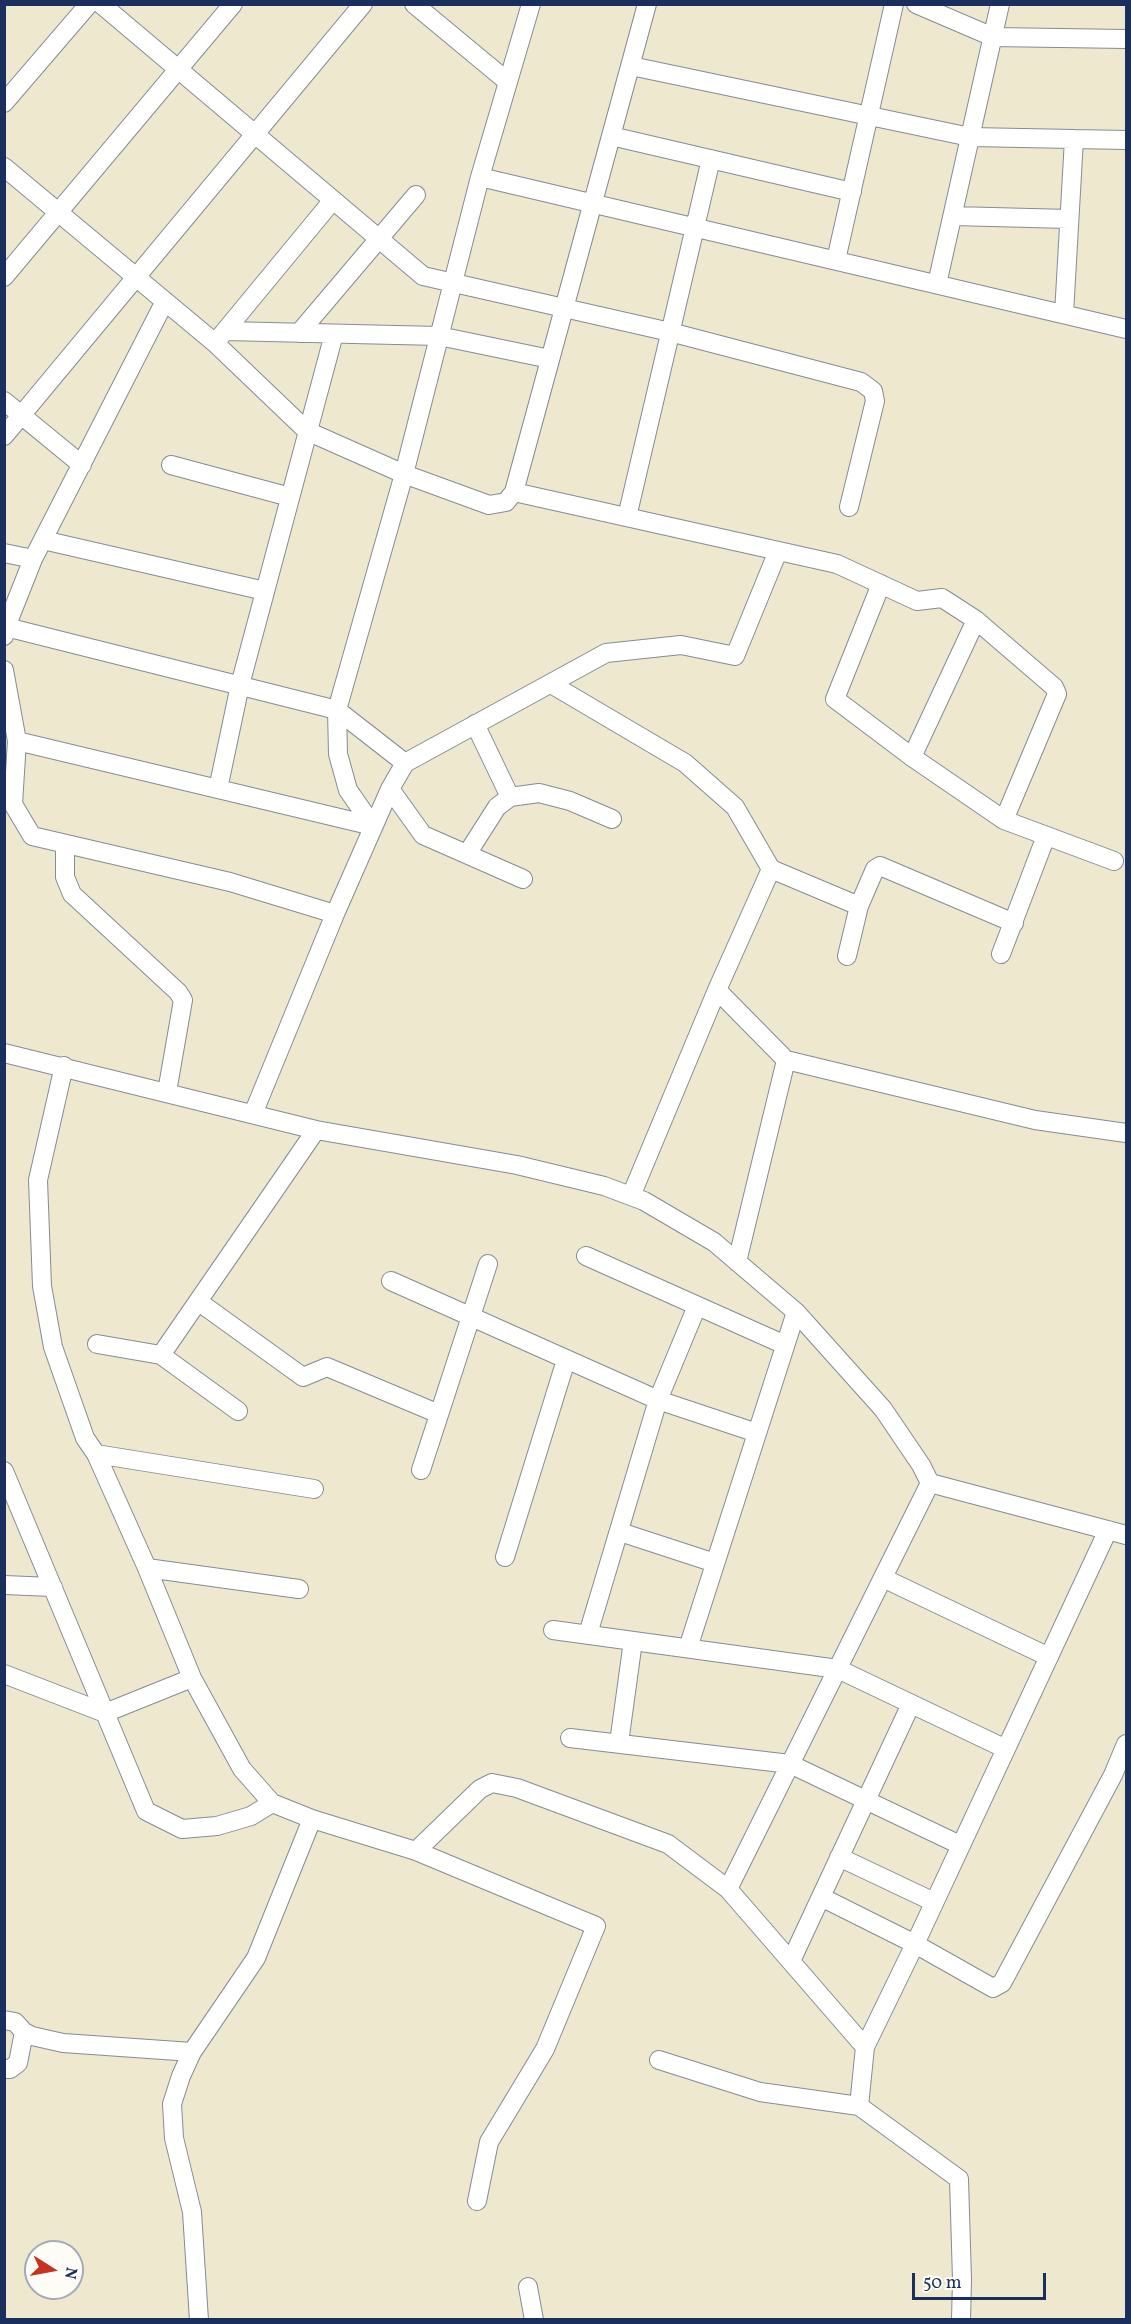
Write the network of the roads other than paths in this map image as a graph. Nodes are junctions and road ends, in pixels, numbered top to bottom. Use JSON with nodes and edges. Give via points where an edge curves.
{"nodes":[{"id":1,"x":233,"y":4,"type":"edge"},
{"id":2,"x":363,"y":4,"type":"edge"},
{"id":3,"x":414,"y":4,"type":"edge"},
{"id":4,"x":531,"y":4,"type":"edge"},
{"id":5,"x":647,"y":4,"type":"edge"},
{"id":6,"x":894,"y":4,"type":"edge"},
{"id":7,"x":916,"y":4,"type":"edge"},
{"id":8,"x":1000,"y":4,"type":"edge"},
{"id":9,"x":88,"y":6,"type":"edge"},
{"id":10,"x":993,"y":37,"type":"junction"},
{"id":11,"x":1126,"y":39,"type":"edge"},
{"id":12,"x":631,"y":66,"type":"junction"},
{"id":13,"x":178,"y":70,"type":"junction"},
{"id":14,"x":508,"y":82,"type":"junction"},
{"id":15,"x":4,"y":103,"type":"edge"},
{"id":16,"x":869,"y":116,"type":"junction"},
{"id":17,"x":255,"y":135,"type":"junction"},
{"id":18,"x":611,"y":136,"type":"junction"},
{"id":19,"x":970,"y":137,"type":"junction"},
{"id":20,"x":1074,"y":139,"type":"junction"},
{"id":21,"x":1126,"y":140,"type":"edge"},
{"id":22,"x":711,"y":159,"type":"junction"},
{"id":23,"x":4,"y":167,"type":"edge"},
{"id":24,"x":480,"y":177,"type":"junction"},
{"id":25,"x":852,"y":192,"type":"junction"},
{"id":26,"x":416,"y":195,"type":"dead end"},
{"id":27,"x":333,"y":200,"type":"junction"},
{"id":28,"x":593,"y":203,"type":"junction"},
{"id":29,"x":58,"y":212,"type":"junction"},
{"id":30,"x":953,"y":216,"type":"junction"},
{"id":31,"x":1069,"y":219,"type":"junction"},
{"id":32,"x":695,"y":227,"type":"junction"},
{"id":33,"x":379,"y":239,"type":"junction"},
{"id":34,"x":836,"y":260,"type":"junction"},
{"id":35,"x":4,"y":277,"type":"edge"},
{"id":36,"x":136,"y":278,"type":"junction"},
{"id":37,"x":453,"y":283,"type":"junction"},
{"id":38,"x":937,"y":284,"type":"junction"},
{"id":39,"x":165,"y":301,"type":"junction"},
{"id":40,"x":564,"y":308,"type":"junction"},
{"id":41,"x":1064,"y":314,"type":"junction"},
{"id":42,"x":1126,"y":329,"type":"edge"},
{"id":43,"x":670,"y":332,"type":"junction"},
{"id":44,"x":299,"y":333,"type":"junction"},
{"id":45,"x":334,"y":334,"type":"junction"},
{"id":46,"x":439,"y":336,"type":"junction"},
{"id":47,"x":220,"y":337,"type":"junction"},
{"id":48,"x":550,"y":359,"type":"junction"},
{"id":49,"x":4,"y":401,"type":"edge"},
{"id":50,"x":22,"y":415,"type":"junction"},
{"id":51,"x":307,"y":430,"type":"junction"},
{"id":52,"x":4,"y":436,"type":"edge"},
{"id":53,"x":82,"y":465,"type":"junction"},
{"id":54,"x":171,"y":465,"type":"dead end"},
{"id":55,"x":404,"y":474,"type":"junction"},
{"id":56,"x":514,"y":492,"type":"junction"},
{"id":57,"x":290,"y":497,"type":"junction"},
{"id":58,"x":849,"y":507,"type":"dead end"},
{"id":59,"x":627,"y":517,"type":"junction"},
{"id":60,"x":43,"y":540,"type":"junction"},
{"id":61,"x":778,"y":550,"type":"junction"},
{"id":62,"x":4,"y":553,"type":"edge"},
{"id":63,"x":33,"y":559,"type":"junction"},
{"id":64,"x":881,"y":584,"type":"junction"},
{"id":65,"x":265,"y":591,"type":"junction"},
{"id":66,"x":976,"y":620,"type":"junction"},
{"id":67,"x":5,"y":632,"type":"edge"},
{"id":68,"x":4,"y":670,"type":"edge"},
{"id":69,"x":551,"y":684,"type":"junction"},
{"id":70,"x":240,"y":685,"type":"junction"},
{"id":71,"x":338,"y":710,"type":"junction"},
{"id":72,"x":475,"y":724,"type":"junction"},
{"id":73,"x":17,"y":741,"type":"junction"},
{"id":74,"x":912,"y":757,"type":"junction"},
{"id":75,"x":405,"y":763,"type":"junction"},
{"id":76,"x":10,"y":764,"type":"edge"},
{"id":77,"x":218,"y":789,"type":"junction"},
{"id":78,"x":390,"y":789,"type":"junction"},
{"id":79,"x":510,"y":797,"type":"junction"},
{"id":80,"x":612,"y":819,"type":"dead end"},
{"id":81,"x":1004,"y":820,"type":"junction"},
{"id":82,"x":373,"y":826,"type":"junction"},
{"id":83,"x":1046,"y":836,"type":"junction"},
{"id":84,"x":65,"y":844,"type":"junction"},
{"id":85,"x":467,"y":854,"type":"junction"},
{"id":86,"x":1114,"y":861,"type":"dead end"},
{"id":87,"x":771,"y":869,"type":"junction"},
{"id":88,"x":523,"y":879,"type":"dead end"},
{"id":89,"x":859,"y":906,"type":"junction"},
{"id":90,"x":335,"y":914,"type":"junction"},
{"id":91,"x":1014,"y":923,"type":"junction"},
{"id":92,"x":1001,"y":954,"type":"dead end"},
{"id":93,"x":847,"y":956,"type":"dead end"},
{"id":94,"x":717,"y":990,"type":"junction"},
{"id":95,"x":4,"y":1053,"type":"edge"},
{"id":96,"x":786,"y":1060,"type":"junction"},
{"id":97,"x":64,"y":1066,"type":"junction"},
{"id":98,"x":167,"y":1092,"type":"junction"},
{"id":99,"x":253,"y":1114,"type":"junction"},
{"id":100,"x":315,"y":1130,"type":"junction"},
{"id":101,"x":1126,"y":1133,"type":"edge"},
{"id":102,"x":631,"y":1196,"type":"junction"},
{"id":103,"x":586,"y":1256,"type":"dead end"},
{"id":104,"x":737,"y":1262,"type":"junction"},
{"id":105,"x":488,"y":1264,"type":"dead end"},
{"id":106,"x":391,"y":1281,"type":"dead end"},
{"id":107,"x":199,"y":1302,"type":"junction"},
{"id":108,"x":697,"y":1306,"type":"junction"},
{"id":109,"x":796,"y":1312,"type":"junction"},
{"id":110,"x":471,"y":1317,"type":"junction"},
{"id":111,"x":98,"y":1344,"type":"dead end"},
{"id":112,"x":785,"y":1345,"type":"junction"},
{"id":113,"x":161,"y":1355,"type":"junction"},
{"id":114,"x":566,"y":1360,"type":"junction"},
{"id":115,"x":658,"y":1400,"type":"junction"},
{"id":116,"x":238,"y":1411,"type":"dead end"},
{"id":117,"x":439,"y":1414,"type":"junction"},
{"id":118,"x":757,"y":1433,"type":"junction"},
{"id":119,"x":96,"y":1454,"type":"junction"},
{"id":120,"x":421,"y":1470,"type":"dead end"},
{"id":121,"x":5,"y":1471,"type":"edge"},
{"id":122,"x":930,"y":1483,"type":"junction"},
{"id":123,"x":314,"y":1489,"type":"dead end"},
{"id":124,"x":1108,"y":1530,"type":"junction"},
{"id":125,"x":620,"y":1532,"type":"junction"},
{"id":126,"x":1126,"y":1534,"type":"edge"},
{"id":127,"x":505,"y":1557,"type":"dead end"},
{"id":128,"x":715,"y":1563,"type":"junction"},
{"id":129,"x":147,"y":1568,"type":"junction"},
{"id":130,"x":883,"y":1578,"type":"junction"},
{"id":131,"x":4,"y":1585,"type":"edge"},
{"id":132,"x":53,"y":1587,"type":"junction"},
{"id":133,"x":299,"y":1589,"type":"dead end"},
{"id":134,"x":553,"y":1630,"type":"dead end"},
{"id":135,"x":588,"y":1634,"type":"junction"},
{"id":136,"x":633,"y":1641,"type":"junction"},
{"id":137,"x":688,"y":1648,"type":"junction"},
{"id":138,"x":1049,"y":1657,"type":"junction"},
{"id":139,"x":838,"y":1669,"type":"junction"},
{"id":140,"x":4,"y":1674,"type":"edge"},
{"id":141,"x":192,"y":1678,"type":"junction"},
{"id":142,"x":911,"y":1704,"type":"junction"},
{"id":143,"x":105,"y":1713,"type":"junction"},
{"id":144,"x":570,"y":1738,"type":"dead end"},
{"id":145,"x":620,"y":1743,"type":"junction"},
{"id":146,"x":1126,"y":1744,"type":"edge"},
{"id":147,"x":1006,"y":1749,"type":"junction"},
{"id":148,"x":790,"y":1764,"type":"junction"},
{"id":149,"x":866,"y":1800,"type":"junction"},
{"id":150,"x":272,"y":1803,"type":"junction"},
{"id":151,"x":312,"y":1819,"type":"junction"},
{"id":152,"x":960,"y":1845,"type":"junction"},
{"id":153,"x":416,"y":1851,"type":"junction"},
{"id":154,"x":839,"y":1857,"type":"junction"},
{"id":155,"x":728,"y":1889,"type":"junction"},
{"id":156,"x":821,"y":1897,"type":"junction"},
{"id":157,"x":934,"y":1902,"type":"junction"},
{"id":158,"x":915,"y":1944,"type":"junction"},
{"id":159,"x":791,"y":1961,"type":"junction"},
{"id":160,"x":4,"y":2020,"type":"edge"},
{"id":161,"x":24,"y":2032,"type":"junction"},
{"id":162,"x":865,"y":2047,"type":"junction"},
{"id":163,"x":192,"y":2052,"type":"junction"},
{"id":164,"x":659,"y":2060,"type":"dead end"},
{"id":165,"x":4,"y":2069,"type":"edge"},
{"id":166,"x":859,"y":2106,"type":"junction"},
{"id":167,"x":477,"y":2201,"type":"dead end"},
{"id":168,"x":528,"y":2287,"type":"dead end"},
{"id":169,"x":199,"y":2319,"type":"edge"},
{"id":170,"x":534,"y":2319,"type":"edge"},
{"id":171,"x":961,"y":2319,"type":"edge"}],
"edges":[{"from":1,"to":13,"type":"street"},
{"from":2,"to":17,"type":"street"},
{"from":3,"to":14,"type":"street"},
{"from":4,"to":14,"type":"street"},
{"from":5,"to":12,"type":"street"},
{"from":6,"to":16,"type":"street"},
{"from":7,"to":10,"type":"street"},
{"from":8,"to":10,"type":"street"},
{"from":9,"to":13,"type":"street"},
{"from":9,"to":15,"type":"street"},
{"from":10,"to":11,"type":"street"},
{"from":10,"to":19,"type":"street"},
{"from":12,"to":16,"type":"street"},
{"from":12,"to":18,"type":"street"},
{"from":13,"to":17,"type":"street"},
{"from":13,"to":29,"type":"street"},
{"from":14,"to":24,"type":"street"},
{"from":16,"to":19,"type":"street"},
{"from":16,"to":25,"type":"street"},
{"from":17,"to":27,"type":"street"},
{"from":17,"to":36,"type":"street"},
{"from":18,"to":22,"type":"street"},
{"from":18,"to":28,"type":"street"},
{"from":19,"to":20,"type":"street"},
{"from":19,"to":30,"type":"street"},
{"from":20,"to":21,"type":"street"},
{"from":20,"to":31,"type":"street"},
{"from":22,"to":25,"type":"street"},
{"from":22,"to":32,"type":"street"},
{"from":23,"to":29,"type":"street"},
{"from":24,"to":28,"type":"street"},
{"from":24,"to":37,"type":"street"},
{"from":25,"to":34,"type":"street"},
{"from":26,"to":33,"type":"street"},
{"from":27,"to":33,"type":"street"},
{"from":27,"to":47,"type":"street"},
{"from":28,"to":32,"type":"street"},
{"from":28,"to":40,"type":"street"},
{"from":29,"to":35,"type":"street"},
{"from":29,"to":36,"type":"street"},
{"from":30,"to":31,"type":"street"},
{"from":30,"to":38,"type":"street"},
{"from":31,"to":41,"type":"street"},
{"from":32,"to":34,"type":"street"},
{"from":32,"to":43,"type":"street"},
{"from":33,"to":37,"type":"street","via":[[423,276]]},
{"from":33,"to":44,"type":"street"},
{"from":34,"to":38,"type":"street"},
{"from":36,"to":39,"type":"street"},
{"from":36,"to":50,"type":"street"},
{"from":37,"to":40,"type":"street"},
{"from":37,"to":46,"type":"street"},
{"from":38,"to":41,"type":"street"},
{"from":39,"to":47,"type":"street"},
{"from":39,"to":53,"type":"street"},
{"from":40,"to":43,"type":"street"},
{"from":40,"to":48,"type":"street"},
{"from":41,"to":42,"type":"street"},
{"from":43,"to":58,"type":"street","via":[[861,382],[873,391],[875,401]]},
{"from":43,"to":59,"type":"street"},
{"from":44,"to":45,"type":"street"},
{"from":44,"to":47,"type":"street"},
{"from":45,"to":46,"type":"street"},
{"from":45,"to":51,"type":"street"},
{"from":46,"to":48,"type":"street"},
{"from":46,"to":55,"type":"street"},
{"from":47,"to":51,"type":"street"},
{"from":48,"to":56,"type":"street"},
{"from":49,"to":50,"type":"street"},
{"from":50,"to":52,"type":"street"},
{"from":50,"to":53,"type":"street"},
{"from":51,"to":55,"type":"street"},
{"from":51,"to":57,"type":"street"},
{"from":53,"to":60,"type":"street"},
{"from":54,"to":57,"type":"street"},
{"from":55,"to":56,"type":"street","via":[[489,505],[506,502]]},
{"from":55,"to":71,"type":"street"},
{"from":56,"to":59,"type":"street"},
{"from":57,"to":65,"type":"street"},
{"from":59,"to":61,"type":"street"},
{"from":60,"to":63,"type":"street"},
{"from":60,"to":65,"type":"street"},
{"from":61,"to":64,"type":"street","via":[[837,564]]},
{"from":61,"to":69,"type":"street","via":[[735,656],[681,645],[606,653]]},
{"from":62,"to":63,"type":"street"},
{"from":63,"to":67,"type":"street"},
{"from":64,"to":66,"type":"street","via":[[917,601],[942,598]]},
{"from":64,"to":74,"type":"street","via":[[835,699]]},
{"from":65,"to":70,"type":"street"},
{"from":66,"to":74,"type":"street"},
{"from":66,"to":81,"type":"street","via":[[1054,687],[1057,694]]},
{"from":67,"to":70,"type":"street"},
{"from":68,"to":73,"type":"street"},
{"from":69,"to":72,"type":"street"},
{"from":69,"to":87,"type":"street","via":[[685,763],[735,807]]},
{"from":70,"to":71,"type":"street"},
{"from":70,"to":77,"type":"street"},
{"from":71,"to":75,"type":"street"},
{"from":71,"to":82,"type":"street","via":[[338,754],[348,790]]},
{"from":72,"to":75,"type":"street"},
{"from":72,"to":79,"type":"street"},
{"from":73,"to":76,"type":"street"},
{"from":73,"to":77,"type":"street"},
{"from":74,"to":81,"type":"street"},
{"from":75,"to":78,"type":"street"},
{"from":76,"to":84,"type":"street","via":[[13,804],[32,836]]},
{"from":77,"to":82,"type":"street"},
{"from":78,"to":82,"type":"street"},
{"from":78,"to":85,"type":"street","via":[[423,835]]},
{"from":79,"to":80,"type":"street","via":[[539,793]]},
{"from":79,"to":85,"type":"street","via":[[498,807]]},
{"from":81,"to":83,"type":"street"},
{"from":82,"to":90,"type":"street"},
{"from":83,"to":86,"type":"street"},
{"from":83,"to":91,"type":"street"},
{"from":84,"to":90,"type":"street","via":[[230,882]]},
{"from":84,"to":98,"type":"street","via":[[65,877],[72,894],[183,1000]]},
{"from":85,"to":88,"type":"street"},
{"from":87,"to":89,"type":"street"},
{"from":87,"to":94,"type":"street"},
{"from":89,"to":91,"type":"street","via":[[875,869],[880,866]]},
{"from":89,"to":93,"type":"street"},
{"from":90,"to":99,"type":"street"},
{"from":91,"to":92,"type":"street"},
{"from":94,"to":96,"type":"street"},
{"from":94,"to":102,"type":"street"},
{"from":95,"to":97,"type":"street"},
{"from":96,"to":101,"type":"street","via":[[1035,1120]]},
{"from":96,"to":104,"type":"street"},
{"from":97,"to":98,"type":"street"},
{"from":97,"to":119,"type":"street","via":[[38,1180],[42,1286],[53,1347],[86,1438]]},
{"from":98,"to":99,"type":"street"},
{"from":99,"to":100,"type":"street"},
{"from":100,"to":102,"type":"street","via":[[517,1166]]},
{"from":100,"to":107,"type":"street"},
{"from":102,"to":104,"type":"street","via":[[714,1242]]},
{"from":103,"to":108,"type":"street"},
{"from":104,"to":109,"type":"street"},
{"from":105,"to":110,"type":"street"},
{"from":106,"to":110,"type":"street"},
{"from":107,"to":113,"type":"street"},
{"from":107,"to":117,"type":"street","via":[[303,1377],[327,1367]]},
{"from":108,"to":112,"type":"street"},
{"from":108,"to":115,"type":"street"},
{"from":109,"to":112,"type":"street"},
{"from":109,"to":122,"type":"street","via":[[883,1409]]},
{"from":110,"to":114,"type":"street"},
{"from":110,"to":117,"type":"street"},
{"from":111,"to":113,"type":"street"},
{"from":112,"to":118,"type":"street"},
{"from":113,"to":116,"type":"street"},
{"from":114,"to":115,"type":"street"},
{"from":114,"to":127,"type":"street"},
{"from":115,"to":118,"type":"street"},
{"from":115,"to":125,"type":"street"},
{"from":117,"to":120,"type":"street"},
{"from":118,"to":128,"type":"street"},
{"from":119,"to":123,"type":"street"},
{"from":119,"to":129,"type":"street"},
{"from":121,"to":132,"type":"street"},
{"from":122,"to":124,"type":"street"},
{"from":122,"to":130,"type":"street"},
{"from":124,"to":126,"type":"street"},
{"from":124,"to":138,"type":"street"},
{"from":125,"to":128,"type":"street"},
{"from":125,"to":135,"type":"street"},
{"from":128,"to":137,"type":"street"},
{"from":129,"to":133,"type":"street"},
{"from":129,"to":141,"type":"street"},
{"from":130,"to":138,"type":"street"},
{"from":130,"to":139,"type":"street"},
{"from":131,"to":132,"type":"street"},
{"from":132,"to":143,"type":"street"},
{"from":134,"to":135,"type":"street"},
{"from":135,"to":136,"type":"street"},
{"from":136,"to":137,"type":"street"},
{"from":136,"to":145,"type":"street"},
{"from":137,"to":139,"type":"street"},
{"from":138,"to":147,"type":"street"},
{"from":139,"to":142,"type":"street"},
{"from":139,"to":148,"type":"street"},
{"from":140,"to":143,"type":"street"},
{"from":141,"to":143,"type":"street"},
{"from":141,"to":150,"type":"street","via":[[242,1769]]},
{"from":142,"to":147,"type":"street"},
{"from":142,"to":149,"type":"street"},
{"from":143,"to":150,"type":"street","via":[[146,1811],[182,1829],[217,1826],[251,1816]]},
{"from":144,"to":145,"type":"street"},
{"from":145,"to":148,"type":"street"},
{"from":146,"to":158,"type":"street","via":[[1002,1983],[993,1988]]},
{"from":147,"to":152,"type":"street"},
{"from":148,"to":149,"type":"street"},
{"from":148,"to":155,"type":"street"},
{"from":149,"to":152,"type":"street"},
{"from":149,"to":154,"type":"street"},
{"from":150,"to":151,"type":"street"},
{"from":151,"to":153,"type":"street"},
{"from":151,"to":163,"type":"street","via":[[256,1958]]},
{"from":152,"to":157,"type":"street"},
{"from":153,"to":155,"type":"street","via":[[480,1789],[492,1783],[517,1788],[668,1844]]},
{"from":153,"to":167,"type":"street","via":[[596,1926],[545,2049],[489,2142]]},
{"from":154,"to":156,"type":"street"},
{"from":154,"to":157,"type":"street"},
{"from":155,"to":159,"type":"street"},
{"from":156,"to":158,"type":"street"},
{"from":156,"to":159,"type":"street"},
{"from":157,"to":158,"type":"street"},
{"from":158,"to":162,"type":"street"},
{"from":159,"to":162,"type":"street"},
{"from":160,"to":161,"type":"street","via":[[15,2022]]},
{"from":161,"to":163,"type":"street","via":[[63,2043]]},
{"from":161,"to":165,"type":"street","via":[[18,2063]]},
{"from":162,"to":166,"type":"street"},
{"from":163,"to":169,"type":"street","via":[[172,2104],[174,2138],[192,2212]]},
{"from":164,"to":166,"type":"street","via":[[760,2092]]},
{"from":166,"to":171,"type":"street","via":[[959,2179]]},
{"from":168,"to":170,"type":"street"}]}
